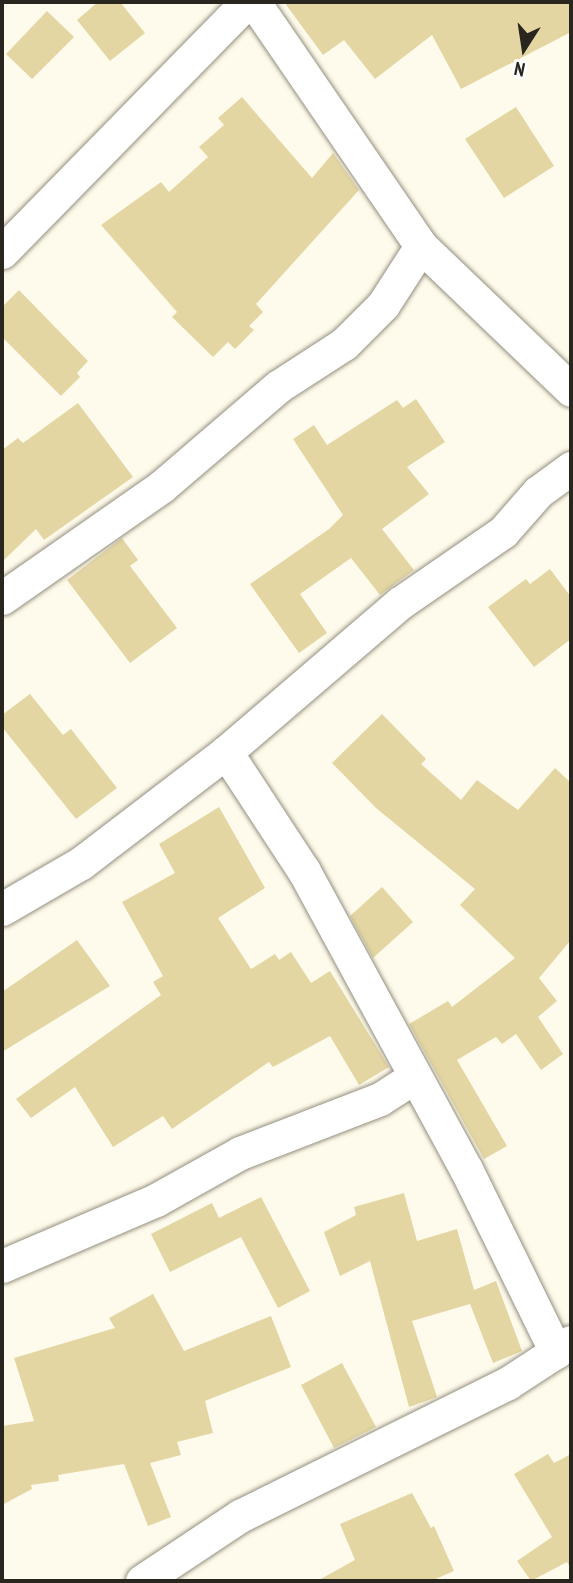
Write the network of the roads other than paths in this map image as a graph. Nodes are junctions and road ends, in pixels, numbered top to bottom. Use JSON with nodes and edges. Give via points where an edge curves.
{"nodes":[{"id":1,"x":247,"y":2,"type":"edge"},
{"id":2,"x":254,"y":2,"type":"edge"},
{"id":3,"x":421,"y":246,"type":"junction"},
{"id":4,"x":2,"y":252,"type":"edge"},
{"id":5,"x":571,"y":390,"type":"edge"},
{"id":6,"x":571,"y":468,"type":"edge"},
{"id":7,"x":2,"y":598,"type":"edge"},
{"id":8,"x":226,"y":752,"type":"junction"},
{"id":9,"x":2,"y":909,"type":"edge"},
{"id":10,"x":414,"y":1077,"type":"junction"},
{"id":11,"x":2,"y":1266,"type":"edge"},
{"id":12,"x":563,"y":1347,"type":"edge"},
{"id":13,"x":142,"y":1581,"type":"edge"}],
"edges":[{"from":1,"to":4,"type":"street"},
{"from":2,"to":3,"type":"street"},
{"from":3,"to":5,"type":"street"},
{"from":3,"to":7,"type":"street","via":[[383,304],[344,344],[279,386],[161,487]]},
{"from":6,"to":8,"type":"street","via":[[538,492],[503,532],[400,603]]},
{"from":8,"to":9,"type":"street","via":[[81,863]]},
{"from":8,"to":10,"type":"street","via":[[304,871]]},
{"from":10,"to":11,"type":"street","via":[[380,1098],[240,1153],[156,1200]]},
{"from":10,"to":12,"type":"street"},
{"from":12,"to":13,"type":"street","via":[[508,1383],[240,1516]]}]}
